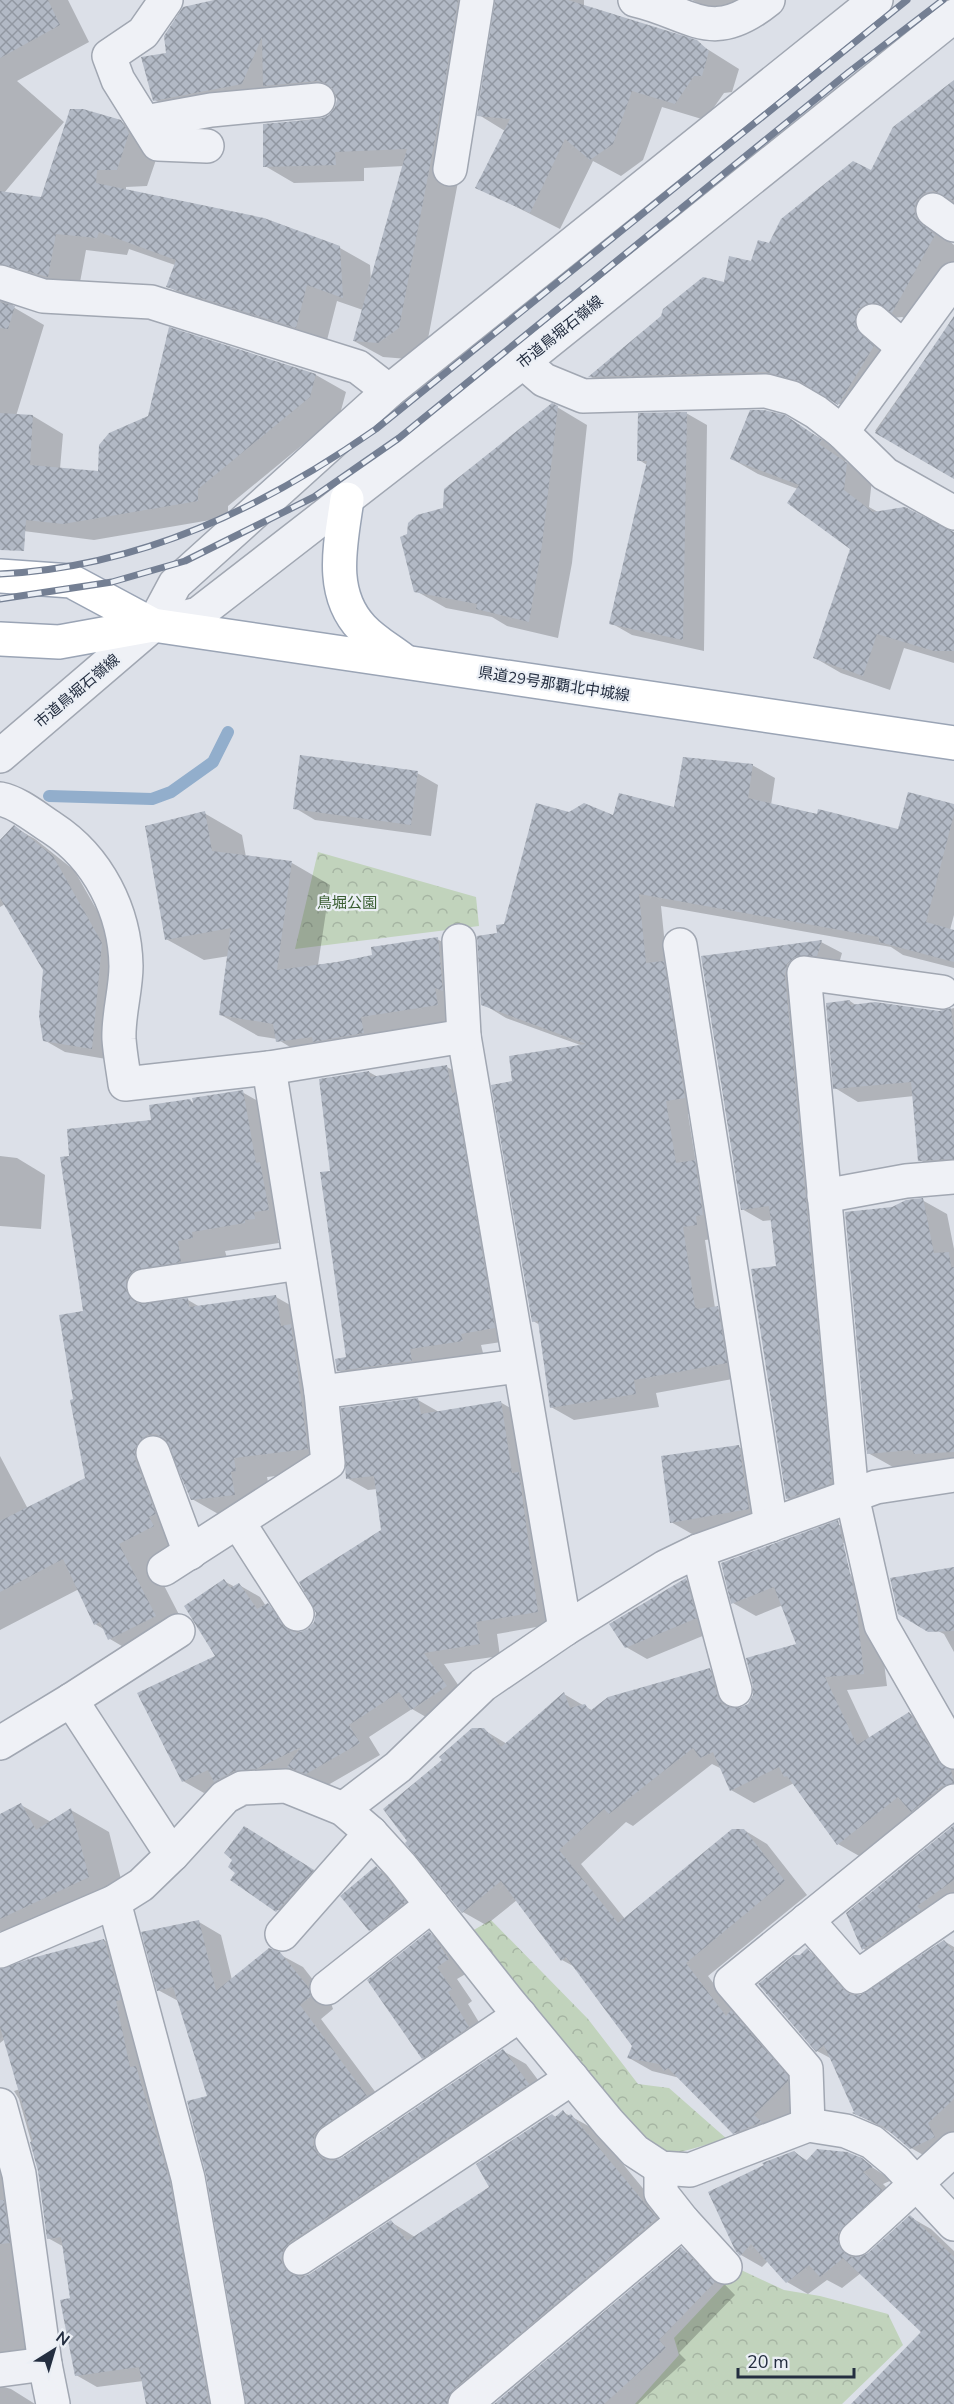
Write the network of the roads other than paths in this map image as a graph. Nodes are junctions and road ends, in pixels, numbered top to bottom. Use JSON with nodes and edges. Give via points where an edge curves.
{"nodes":[{"id":1,"x":166,"y":0,"type":"edge"},
{"id":2,"x":477,"y":0,"type":"edge"},
{"id":3,"x":768,"y":0,"type":"edge"},
{"id":4,"x":876,"y":0,"type":"edge"},
{"id":5,"x":650,"y":2,"type":"edge"},
{"id":6,"x":954,"y":16,"type":"edge"},
{"id":7,"x":318,"y":100,"type":"dead end"},
{"id":8,"x":145,"y":122,"type":"junction"},
{"id":9,"x":207,"y":146,"type":"dead end"},
{"id":10,"x":450,"y":169,"type":"dead end"},
{"id":11,"x":953,"y":281,"type":"edge"},
{"id":12,"x":0,"y":282,"type":"edge"},
{"id":13,"x":873,"y":321,"type":"dead end"},
{"id":14,"x":902,"y":346,"type":"junction"},
{"id":15,"x":524,"y":362,"type":"junction"},
{"id":16,"x":389,"y":391,"type":"junction"},
{"id":17,"x":842,"y":432,"type":"junction"},
{"id":18,"x":347,"y":499,"type":"junction"},
{"id":19,"x":954,"y":513,"type":"edge"},
{"id":20,"x":0,"y":576,"type":"edge"},
{"id":21,"x":153,"y":625,"type":"junction"},
{"id":22,"x":0,"y":639,"type":"edge"},
{"id":23,"x":404,"y":661,"type":"junction"},
{"id":24,"x":954,"y":743,"type":"edge"},
{"id":25,"x":0,"y":756,"type":"edge"},
{"id":26,"x":0,"y":799,"type":"edge"},
{"id":27,"x":459,"y":941,"type":"dead end"},
{"id":28,"x":680,"y":945,"type":"dead end"},
{"id":29,"x":942,"y":992,"type":"dead end"},
{"id":30,"x":464,"y":1036,"type":"junction"},
{"id":31,"x":269,"y":1068,"type":"junction"},
{"id":32,"x":954,"y":1178,"type":"edge"},
{"id":33,"x":824,"y":1196,"type":"junction"},
{"id":34,"x":300,"y":1263,"type":"junction"},
{"id":35,"x":144,"y":1286,"type":"dead end"},
{"id":36,"x":519,"y":1366,"type":"junction"},
{"id":37,"x":321,"y":1392,"type":"junction"},
{"id":38,"x":153,"y":1453,"type":"dead end"},
{"id":39,"x":954,"y":1475,"type":"edge"},
{"id":40,"x":852,"y":1496,"type":"junction"},
{"id":41,"x":238,"y":1522,"type":"junction"},
{"id":42,"x":771,"y":1525,"type":"junction"},
{"id":43,"x":698,"y":1551,"type":"junction"},
{"id":44,"x":297,"y":1614,"type":"dead end"},
{"id":45,"x":565,"y":1629,"type":"junction"},
{"id":46,"x":178,"y":1631,"type":"dead end"},
{"id":47,"x":735,"y":1690,"type":"dead end"},
{"id":48,"x":71,"y":1700,"type":"junction"},
{"id":49,"x":0,"y":1743,"type":"edge"},
{"id":50,"x":954,"y":1752,"type":"edge"},
{"id":51,"x":954,"y":1801,"type":"edge"},
{"id":52,"x":343,"y":1809,"type":"junction"},
{"id":53,"x":371,"y":1833,"type":"junction"},
{"id":54,"x":172,"y":1856,"type":"junction"},
{"id":55,"x":114,"y":1902,"type":"junction"},
{"id":56,"x":432,"y":1905,"type":"junction"},
{"id":57,"x":954,"y":1910,"type":"edge"},
{"id":58,"x":807,"y":1920,"type":"junction"},
{"id":59,"x":282,"y":1934,"type":"dead end"},
{"id":60,"x":0,"y":1951,"type":"edge"},
{"id":61,"x":327,"y":1988,"type":"dead end"},
{"id":62,"x":520,"y":2015,"type":"junction"},
{"id":63,"x":572,"y":2078,"type":"junction"},
{"id":64,"x":0,"y":2105,"type":"edge"},
{"id":65,"x":808,"y":2125,"type":"junction"},
{"id":66,"x":332,"y":2142,"type":"dead end"},
{"id":67,"x":954,"y":2149,"type":"edge"},
{"id":68,"x":661,"y":2168,"type":"junction"},
{"id":69,"x":916,"y":2183,"type":"junction"},
{"id":70,"x":683,"y":2221,"type":"junction"},
{"id":71,"x":954,"y":2224,"type":"edge"},
{"id":72,"x":856,"y":2239,"type":"dead end"},
{"id":73,"x":300,"y":2258,"type":"dead end"},
{"id":74,"x":725,"y":2267,"type":"dead end"},
{"id":75,"x":45,"y":2364,"type":"junction"},
{"id":76,"x":0,"y":2370,"type":"edge"},
{"id":77,"x":53,"y":2404,"type":"edge"},
{"id":78,"x":228,"y":2404,"type":"edge"},
{"id":79,"x":465,"y":2404,"type":"edge"}],
"edges":[{"from":1,"to":8,"type":"street","via":[[143,33],[109,56],[118,80]]},
{"from":2,"to":10,"type":"street"},
{"from":3,"to":5,"type":"street","via":[[752,12],[722,24],[697,23]]},
{"from":4,"to":16,"type":"street","name":"市道鳥堀石嶺線"},
{"from":6,"to":15,"type":"street","name":"市道鳥堀石嶺線"},
{"from":7,"to":8,"type":"street","via":[[211,110]]},
{"from":8,"to":9,"type":"street","via":[[158,144]]},
{"from":11,"to":14,"type":"street"},
{"from":12,"to":16,"type":"street","via":[[43,296],[151,302],[358,367]]},
{"from":13,"to":14,"type":"street"},
{"from":14,"to":17,"type":"street"},
{"from":15,"to":17,"type":"street","via":[[544,380],[583,396],[766,391],[792,398]]},
{"from":15,"to":18,"type":"street","name":"市道鳥堀石嶺線"},
{"from":16,"to":21,"type":"street","name":"市道鳥堀石嶺線","via":[[175,584]]},
{"from":17,"to":19,"type":"street","via":[[885,474]]},
{"from":18,"to":21,"type":"street","name":"市道鳥堀石嶺線","via":[[198,614]]},
{"from":18,"to":23,"type":"main road","via":[[339,556],[340,590],[362,628]]},
{"from":20,"to":21,"type":"main road","name":"県道29号那覇北中城線","via":[[71,581]]},
{"from":21,"to":22,"type":"main road","name":"県道29号那覇北中城線","via":[[59,642]]},
{"from":21,"to":23,"type":"main road","name":"県道29号那覇北中城線"},
{"from":21,"to":25,"type":"street","name":"市道鳥堀石嶺線"},
{"from":23,"to":24,"type":"main road","name":"県道29号那覇北中城線"},
{"from":26,"to":31,"type":"street","via":[[78,847],[101,877],[116,908],[124,936],[126,968],[119,1037],[125,1084]]},
{"from":27,"to":30,"type":"street"},
{"from":28,"to":42,"type":"street"},
{"from":29,"to":33,"type":"street","via":[[804,973]]},
{"from":30,"to":31,"type":"street"},
{"from":30,"to":36,"type":"street"},
{"from":31,"to":34,"type":"street"},
{"from":32,"to":33,"type":"street","via":[[906,1181]]},
{"from":33,"to":40,"type":"street"},
{"from":34,"to":35,"type":"street"},
{"from":34,"to":37,"type":"street"},
{"from":36,"to":37,"type":"street"},
{"from":36,"to":45,"type":"street"},
{"from":37,"to":41,"type":"street","via":[[328,1463]]},
{"from":38,"to":41,"type":"street","via":[[177,1561]]},
{"from":39,"to":40,"type":"street","via":[[876,1486]]},
{"from":40,"to":42,"type":"street"},
{"from":40,"to":50,"type":"street","via":[[881,1625]]},
{"from":41,"to":44,"type":"street"},
{"from":42,"to":43,"type":"street"},
{"from":43,"to":45,"type":"street"},
{"from":43,"to":47,"type":"street"},
{"from":45,"to":52,"type":"street","via":[[483,1685],[398,1767]]},
{"from":46,"to":48,"type":"street"},
{"from":48,"to":49,"type":"street"},
{"from":48,"to":54,"type":"street"},
{"from":51,"to":58,"type":"street"},
{"from":52,"to":53,"type":"street"},
{"from":52,"to":54,"type":"street","via":[[286,1786],[242,1788],[225,1797]]},
{"from":53,"to":56,"type":"street"},
{"from":53,"to":59,"type":"street"},
{"from":54,"to":55,"type":"street","via":[[141,1885]]},
{"from":55,"to":60,"type":"street"},
{"from":55,"to":78,"type":"street","via":[[188,2178]]},
{"from":56,"to":61,"type":"street"},
{"from":56,"to":62,"type":"street"},
{"from":57,"to":58,"type":"street","via":[[857,1977]]},
{"from":58,"to":65,"type":"street","via":[[731,1982],[806,2069]]},
{"from":62,"to":63,"type":"street"},
{"from":62,"to":66,"type":"street"},
{"from":63,"to":68,"type":"street","via":[[635,2151]]},
{"from":63,"to":73,"type":"street"},
{"from":64,"to":75,"type":"street","via":[[19,2174]]},
{"from":65,"to":68,"type":"street","via":[[690,2170]]},
{"from":65,"to":69,"type":"street","via":[[846,2131],[872,2142]]},
{"from":67,"to":69,"type":"street"},
{"from":68,"to":70,"type":"street","via":[[662,2193]]},
{"from":69,"to":71,"type":"street"},
{"from":69,"to":72,"type":"street"},
{"from":70,"to":74,"type":"street"},
{"from":70,"to":79,"type":"street"},
{"from":75,"to":76,"type":"street"},
{"from":75,"to":77,"type":"street"}]}
